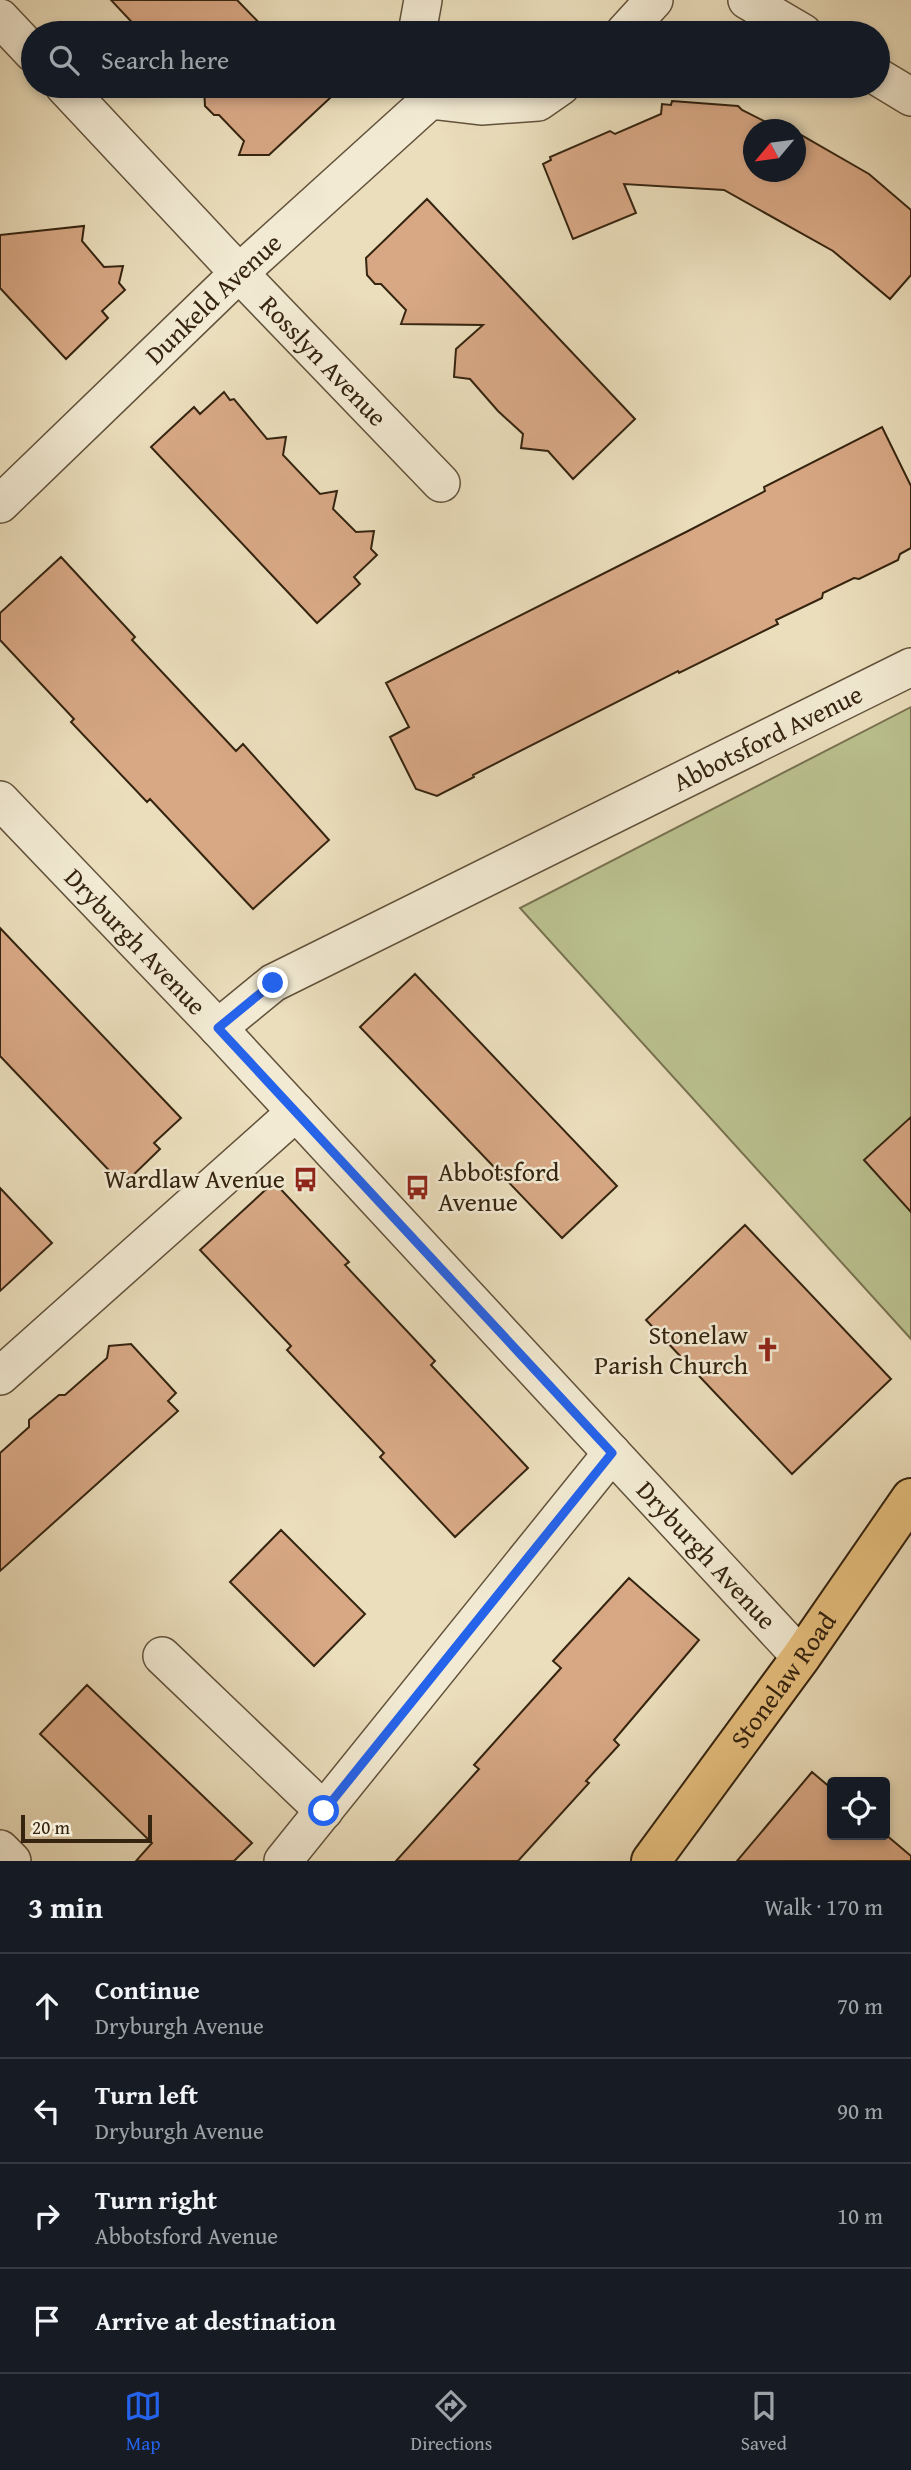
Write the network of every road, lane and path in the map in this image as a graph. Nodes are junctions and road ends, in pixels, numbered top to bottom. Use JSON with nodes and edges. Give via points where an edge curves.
{"nodes":[{"id":1,"x":424,"y":0,"type":"edge"},
{"id":2,"x":654,"y":0,"type":"edge"},
{"id":3,"x":747,"y":0,"type":"edge"},
{"id":4,"x":0,"y":18,"type":"edge"},
{"id":5,"x":420,"y":21,"type":"edge"},
{"id":6,"x":635,"y":21,"type":"edge"},
{"id":7,"x":783,"y":21,"type":"edge"},
{"id":8,"x":21,"y":40,"type":"edge"},
{"id":9,"x":890,"y":84,"type":"edge"},
{"id":10,"x":911,"y":97,"type":"edge"},
{"id":11,"x":75,"y":98,"type":"edge"},
{"id":12,"x":422,"y":98,"type":"edge"},
{"id":13,"x":448,"y":98,"type":"edge"},
{"id":14,"x":544,"y":98,"type":"edge"},
{"id":15,"x":239,"y":273,"type":"junction"},
{"id":16,"x":441,"y":484,"type":"dead end"},
{"id":17,"x":0,"y":504,"type":"edge"},
{"id":18,"x":911,"y":667,"type":"edge"},
{"id":19,"x":0,"y":800,"type":"edge"},
{"id":20,"x":218,"y":1028,"type":"junction"},
{"id":21,"x":296,"y":1112,"type":"junction"},
{"id":22,"x":0,"y":1376,"type":"edge"},
{"id":23,"x":612,"y":1453,"type":"junction"},
{"id":24,"x":911,"y":1498,"type":"edge"},
{"id":25,"x":162,"y":1656,"type":"dead end"},
{"id":26,"x":802,"y":1657,"type":"junction"},
{"id":27,"x":324,"y":1811,"type":"junction"},
{"id":28,"x":0,"y":1849,"type":"edge"},
{"id":29,"x":12,"y":1861,"type":"edge"},
{"id":30,"x":284,"y":1861,"type":"edge"},
{"id":31,"x":651,"y":1861,"type":"edge"}],
"edges":[{"from":1,"to":5,"type":"street"},
{"from":2,"to":6,"type":"street"},
{"from":3,"to":7,"type":"street"},
{"from":4,"to":8,"type":"street"},
{"from":9,"to":10,"type":"street"},
{"from":11,"to":15,"type":"street","name":"Rosslyn Avenue"},
{"from":12,"to":15,"type":"street","name":"Dunkeld Avenue"},
{"from":13,"to":14,"type":"street","name":"Dunkeld Avenue","via":[[481,106]]},
{"from":15,"to":16,"type":"street","name":"Rosslyn Avenue"},
{"from":15,"to":17,"type":"street","name":"Dunkeld Avenue"},
{"from":18,"to":20,"type":"street","name":"Abbotsford Avenue","via":[[273,983]]},
{"from":19,"to":20,"type":"street","name":"Dryburgh Avenue"},
{"from":20,"to":21,"type":"street","name":"Dryburgh Avenue"},
{"from":21,"to":22,"type":"street"},
{"from":21,"to":23,"type":"street","name":"Dryburgh Avenue"},
{"from":23,"to":26,"type":"street","name":"Dryburgh Avenue"},
{"from":23,"to":27,"type":"street"},
{"from":24,"to":26,"type":"main road","name":"Stonelaw Road"},
{"from":25,"to":27,"type":"street"},
{"from":26,"to":31,"type":"main road","name":"Stonelaw Road"},
{"from":27,"to":30,"type":"street"},
{"from":28,"to":29,"type":"street"}]}
